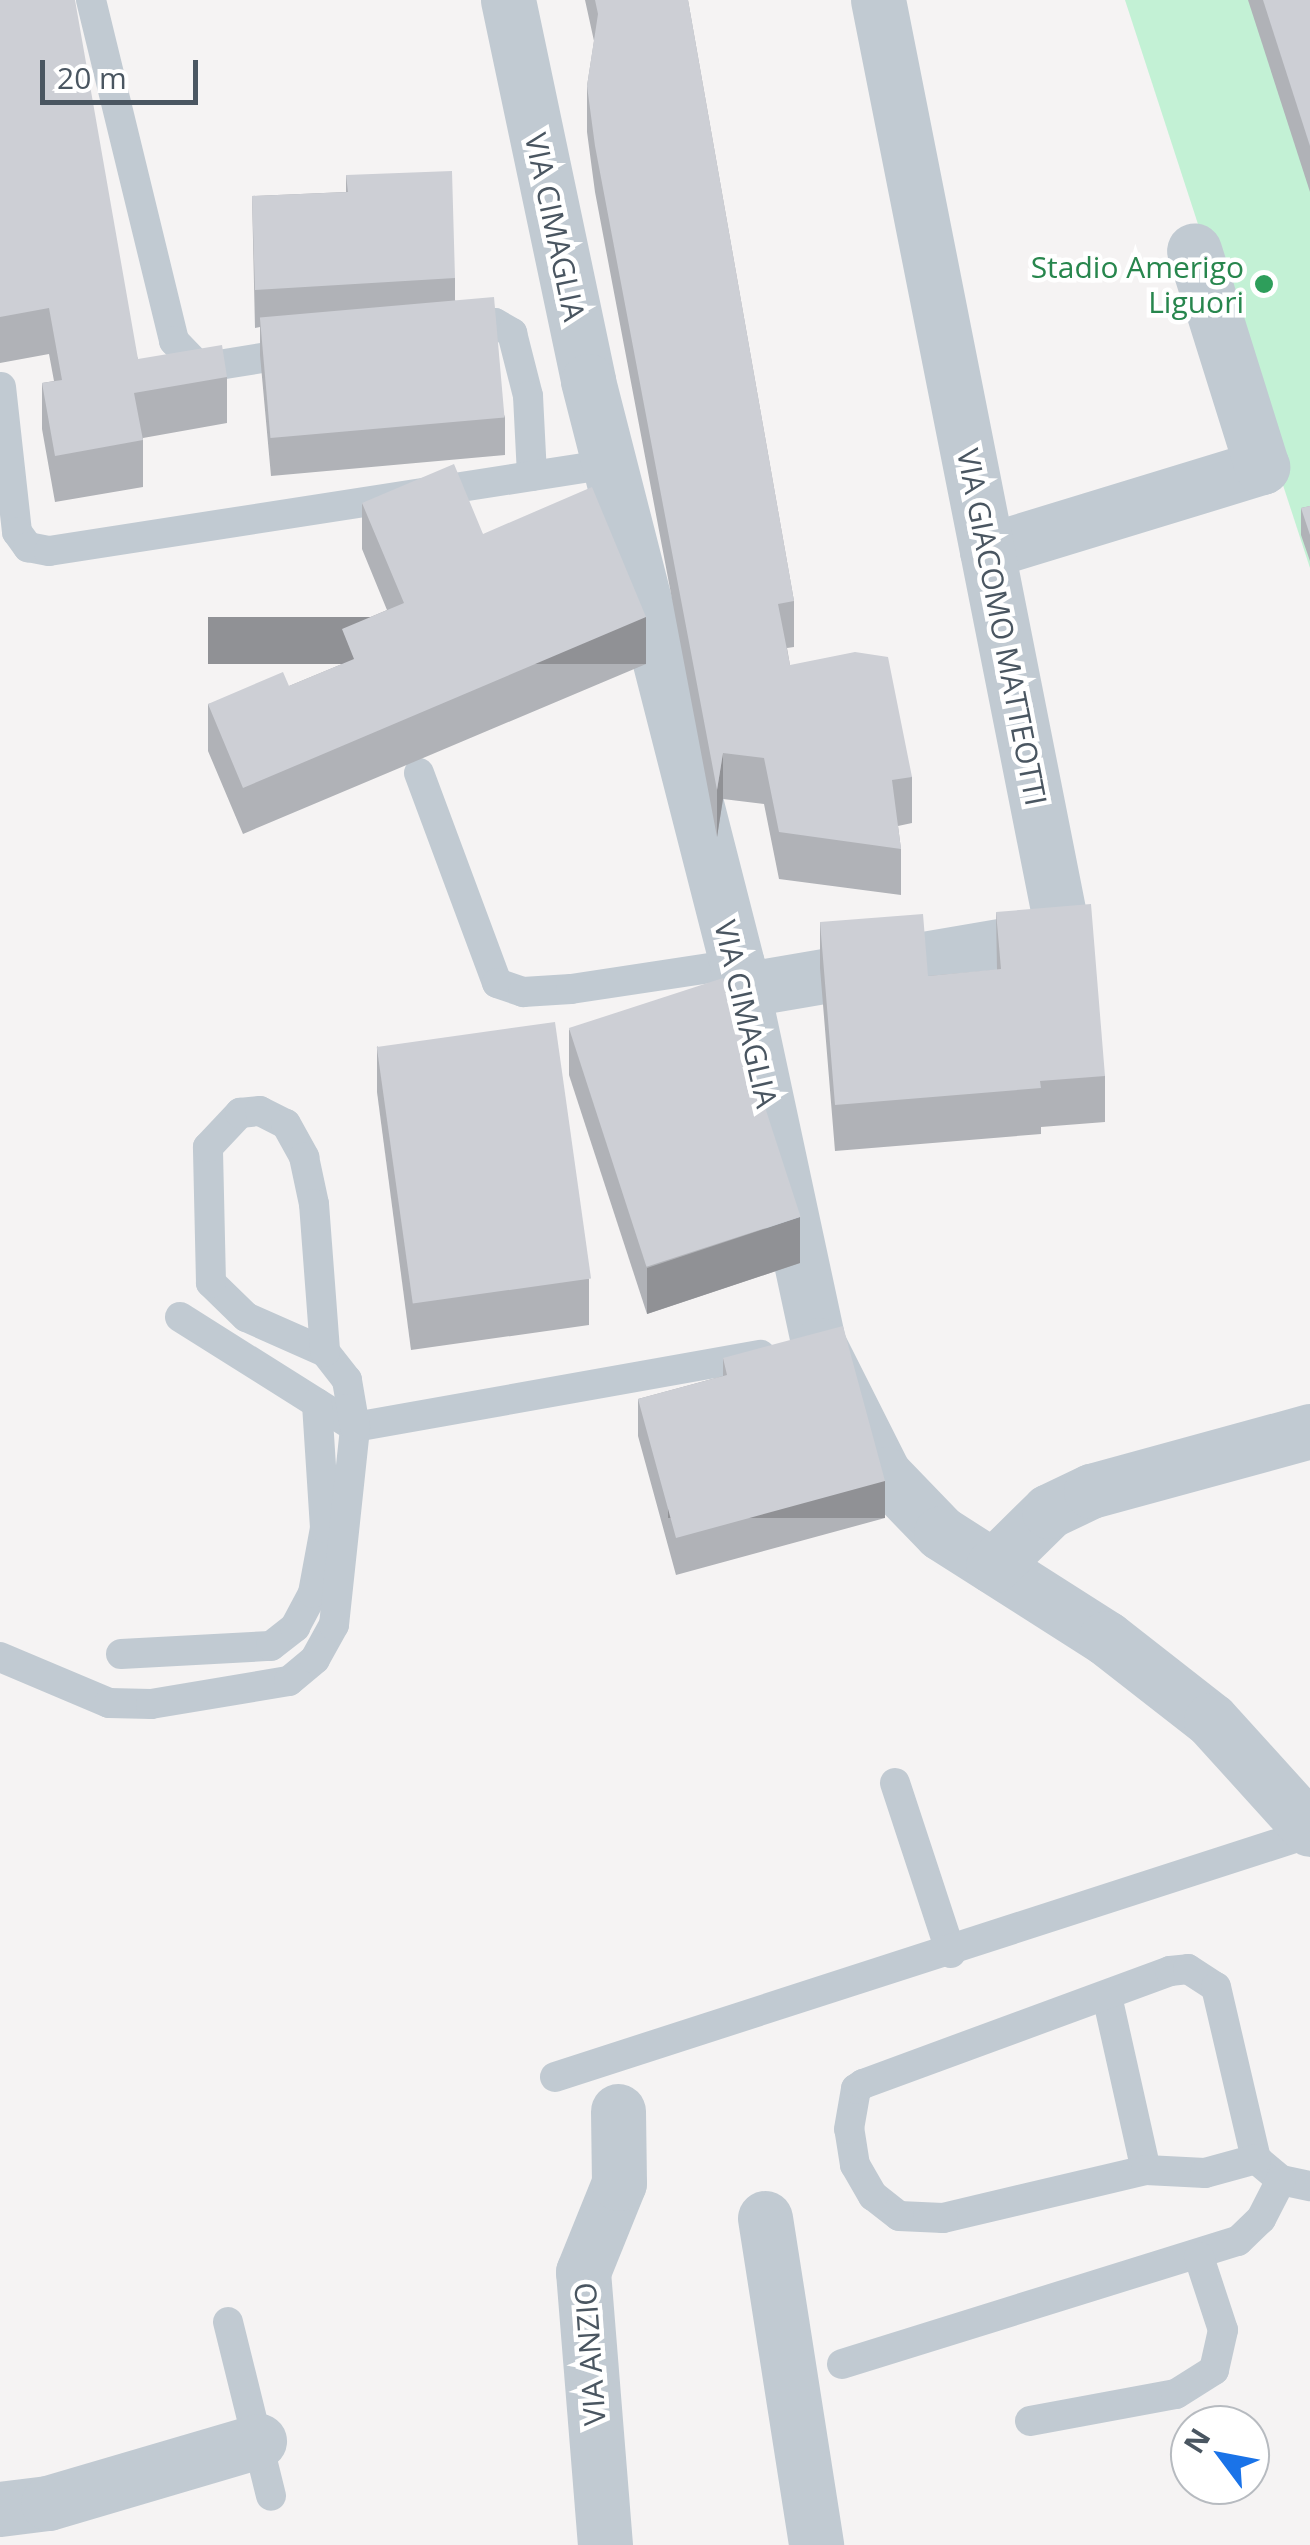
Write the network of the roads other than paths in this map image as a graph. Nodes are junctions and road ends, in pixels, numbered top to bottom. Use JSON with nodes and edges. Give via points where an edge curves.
{"nodes":[{"id":1,"x":91,"y":0,"type":"edge"},
{"id":2,"x":508,"y":0,"type":"edge"},
{"id":3,"x":878,"y":0,"type":"edge"},
{"id":4,"x":1194,"y":250,"type":"dead end"},
{"id":5,"x":433,"y":331,"type":"edge"},
{"id":6,"x":336,"y":346,"type":"edge"},
{"id":7,"x":2,"y":387,"type":"edge"},
{"id":8,"x":610,"y":464,"type":"junction"},
{"id":9,"x":532,"y":476,"type":"junction"},
{"id":10,"x":987,"y":551,"type":"junction"},
{"id":11,"x":418,"y":773,"type":"dead end"},
{"id":12,"x":740,"y":977,"type":"junction"},
{"id":13,"x":180,"y":1317,"type":"dead end"},
{"id":14,"x":818,"y":1345,"type":"junction"},
{"id":15,"x":325,"y":1352,"type":"junction"},
{"id":16,"x":318,"y":1404,"type":"junction"},
{"id":17,"x":356,"y":1427,"type":"junction"},
{"id":18,"x":1310,"y":1431,"type":"edge"},
{"id":19,"x":993,"y":1566,"type":"junction"},
{"id":20,"x":121,"y":1654,"type":"dead end"},
{"id":21,"x":0,"y":1656,"type":"edge"},
{"id":22,"x":895,"y":1783,"type":"dead end"},
{"id":23,"x":1310,"y":1831,"type":"edge"},
{"id":24,"x":951,"y":1954,"type":"junction"},
{"id":25,"x":1107,"y":1996,"type":"junction"},
{"id":26,"x":555,"y":2076,"type":"dead end"},
{"id":27,"x":618,"y":2111,"type":"dead end"},
{"id":28,"x":1256,"y":2159,"type":"junction"},
{"id":29,"x":1146,"y":2170,"type":"junction"},
{"id":30,"x":1296,"y":2183,"type":"edge"},
{"id":31,"x":765,"y":2218,"type":"dead end"},
{"id":32,"x":1199,"y":2256,"type":"junction"},
{"id":33,"x":228,"y":2322,"type":"dead end"},
{"id":34,"x":842,"y":2364,"type":"dead end"},
{"id":35,"x":1030,"y":2421,"type":"dead end"},
{"id":36,"x":259,"y":2441,"type":"junction"},
{"id":37,"x":271,"y":2496,"type":"dead end"},
{"id":38,"x":0,"y":2509,"type":"edge"},
{"id":39,"x":605,"y":2545,"type":"edge"},
{"id":40,"x":816,"y":2545,"type":"edge"}],
"edges":[{"from":1,"to":6,"type":"lane","via":[[174,342],[200,368]]},
{"from":2,"to":8,"type":"street","name":"VIA CIMAGLIA"},
{"from":3,"to":10,"type":"street","name":"VIA GIACOMO MATTEOTTI"},
{"from":4,"to":10,"type":"street","via":[[1262,468]]},
{"from":5,"to":9,"type":"lane","via":[[495,323],[512,334],[528,396]]},
{"from":7,"to":9,"type":"lane","via":[[16,532],[28,547],[49,551]]},
{"from":8,"to":9,"type":"lane"},
{"from":8,"to":12,"type":"street","name":"VIA CIMAGLIA"},
{"from":10,"to":12,"type":"street","name":"VIA GIACOMO MATTEOTTI","via":[[1063,935]]},
{"from":11,"to":12,"type":"lane","via":[[496,983],[523,992]]},
{"from":12,"to":14,"type":"street","name":"VIA CIMAGLIA"},
{"from":13,"to":16,"type":"lane"},
{"from":14,"to":17,"type":"lane"},
{"from":14,"to":19,"type":"street","name":"VIA CIMAGLIA","via":[[884,1474],[942,1533]]},
{"from":15,"to":15,"type":"lane","via":[[304,1157],[286,1124],[260,1110],[240,1113],[208,1147],[210,1283],[246,1317]]},
{"from":15,"to":17,"type":"lane","via":[[347,1380]]},
{"from":16,"to":17,"type":"lane"},
{"from":16,"to":20,"type":"lane","via":[[325,1528],[313,1593],[295,1627],[272,1646]]},
{"from":17,"to":21,"type":"lane","via":[[334,1625],[316,1658],[289,1681],[151,1704],[109,1702]]},
{"from":18,"to":19,"type":"street","via":[[1091,1491],[1049,1511]]},
{"from":19,"to":23,"type":"street","name":"VIA CIMAGLIA","via":[[1106,1638],[1210,1720]]},
{"from":22,"to":24,"type":"lane"},
{"from":23,"to":24,"type":"lane"},
{"from":24,"to":26,"type":"lane"},
{"from":25,"to":28,"type":"lane","via":[[1188,1968],[1210,1979]]},
{"from":25,"to":29,"type":"lane"},
{"from":25,"to":29,"type":"lane","via":[[863,2084],[851,2107],[855,2166],[873,2196],[899,2216],[917,2220]]},
{"from":27,"to":39,"type":"street","name":"VIA ANZIO","via":[[619,2183],[583,2272]]},
{"from":28,"to":29,"type":"lane","via":[[1205,2173]]},
{"from":28,"to":30,"type":"lane"},
{"from":30,"to":32,"type":"lane","via":[[1248,2233]]},
{"from":31,"to":40,"type":"street"},
{"from":32,"to":34,"type":"lane"},
{"from":32,"to":35,"type":"lane","via":[[1223,2330],[1214,2370],[1176,2394]]},
{"from":33,"to":36,"type":"lane"},
{"from":36,"to":37,"type":"lane"},
{"from":36,"to":38,"type":"street","via":[[48,2503]]}]}
